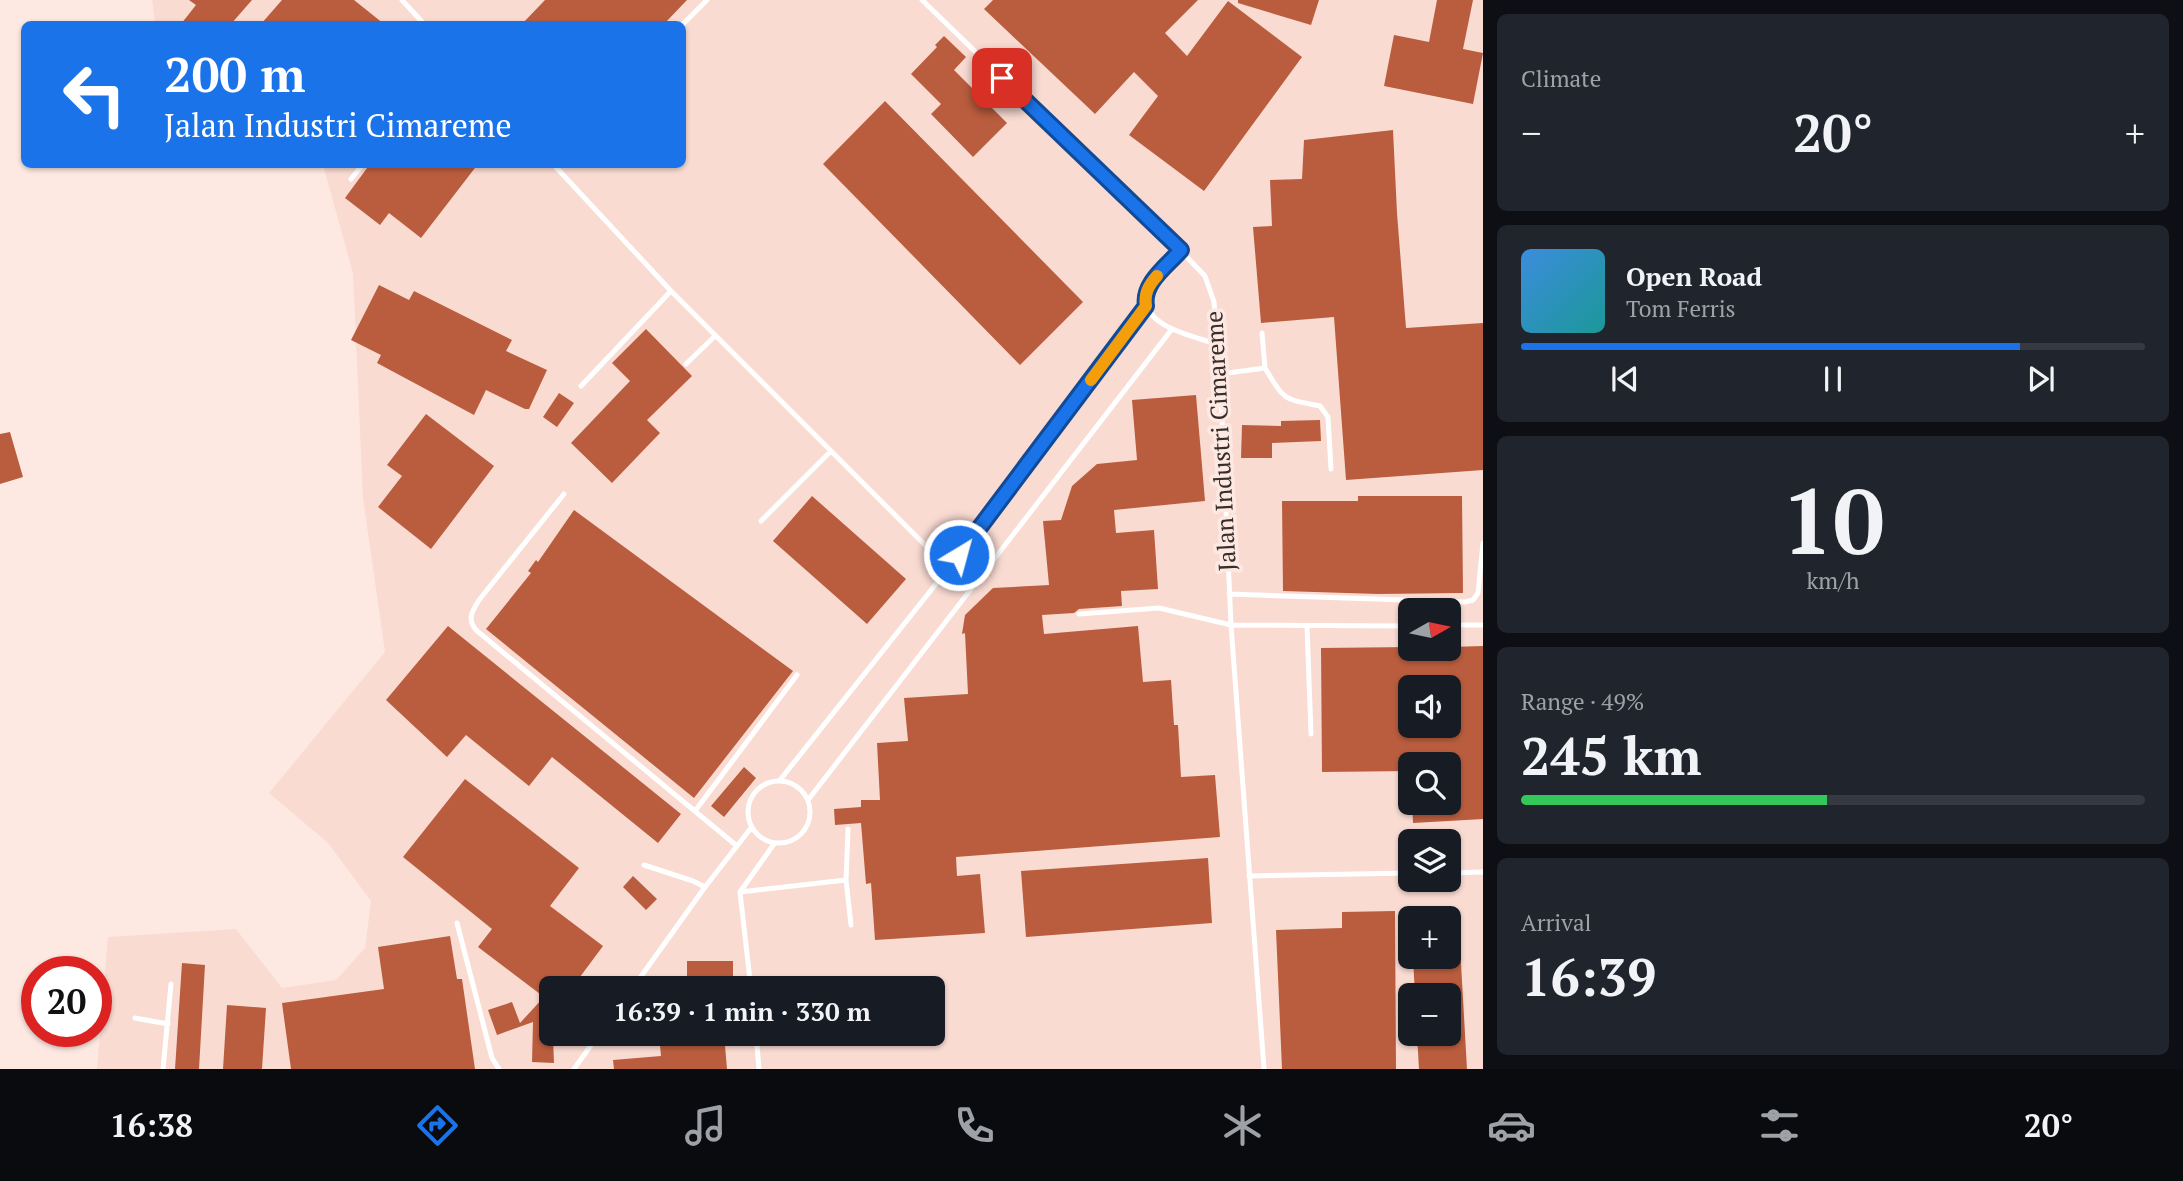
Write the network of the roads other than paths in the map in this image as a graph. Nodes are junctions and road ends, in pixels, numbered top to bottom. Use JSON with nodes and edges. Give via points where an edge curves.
{"nodes":[{"id":1,"x":402,"y":0,"type":"edge"},
{"id":2,"x":707,"y":0,"type":"edge"},
{"id":3,"x":922,"y":0,"type":"edge"},
{"id":4,"x":422,"y":21,"type":"edge"},
{"id":5,"x":686,"y":21,"type":"edge"},
{"id":6,"x":360,"y":168,"type":"edge"},
{"id":7,"x":557,"y":168,"type":"edge"},
{"id":8,"x":351,"y":179,"type":"dead end"},
{"id":9,"x":1181,"y":250,"type":"junction"},
{"id":10,"x":671,"y":291,"type":"junction"},
{"id":11,"x":1146,"y":306,"type":"junction"},
{"id":12,"x":1172,"y":329,"type":"junction"},
{"id":13,"x":1262,"y":333,"type":"dead end"},
{"id":14,"x":715,"y":336,"type":"junction"},
{"id":15,"x":1217,"y":344,"type":"junction"},
{"id":16,"x":686,"y":364,"type":"dead end"},
{"id":17,"x":1265,"y":368,"type":"junction"},
{"id":18,"x":1220,"y":374,"type":"junction"},
{"id":19,"x":581,"y":386,"type":"dead end"},
{"id":20,"x":831,"y":451,"type":"junction"},
{"id":21,"x":1331,"y":469,"type":"dead end"},
{"id":22,"x":564,"y":494,"type":"dead end"},
{"id":23,"x":761,"y":522,"type":"dead end"},
{"id":24,"x":1483,"y":543,"type":"edge"},
{"id":25,"x":948,"y":568,"type":"junction"},
{"id":26,"x":970,"y":590,"type":"junction"},
{"id":27,"x":1229,"y":594,"type":"junction"},
{"id":28,"x":1079,"y":614,"type":"dead end"},
{"id":29,"x":1231,"y":625,"type":"junction"},
{"id":30,"x":1461,"y":625,"type":"edge"},
{"id":31,"x":1483,"y":625,"type":"edge"},
{"id":32,"x":1307,"y":626,"type":"junction"},
{"id":33,"x":1398,"y":626,"type":"edge"},
{"id":34,"x":797,"y":676,"type":"dead end"},
{"id":35,"x":1311,"y":734,"type":"dead end"},
{"id":36,"x":780,"y":780,"type":"junction"},
{"id":37,"x":808,"y":800,"type":"junction"},
{"id":38,"x":695,"y":811,"type":"junction"},
{"id":39,"x":751,"y":828,"type":"junction"},
{"id":40,"x":848,"y":828,"type":"dead end"},
{"id":41,"x":774,"y":844,"type":"junction"},
{"id":42,"x":737,"y":846,"type":"junction"},
{"id":43,"x":644,"y":865,"type":"dead end"},
{"id":44,"x":1483,"y":872,"type":"edge"},
{"id":45,"x":1398,"y":873,"type":"edge"},
{"id":46,"x":1461,"y":873,"type":"edge"},
{"id":47,"x":1249,"y":876,"type":"junction"},
{"id":48,"x":846,"y":880,"type":"junction"},
{"id":49,"x":705,"y":887,"type":"junction"},
{"id":50,"x":740,"y":892,"type":"junction"},
{"id":51,"x":457,"y":923,"type":"dead end"},
{"id":52,"x":851,"y":925,"type":"dead end"},
{"id":53,"x":641,"y":976,"type":"edge"},
{"id":54,"x":750,"y":976,"type":"edge"},
{"id":55,"x":172,"y":984,"type":"dead end"},
{"id":56,"x":135,"y":1018,"type":"dead end"},
{"id":57,"x":167,"y":1024,"type":"junction"},
{"id":58,"x":590,"y":1046,"type":"edge"},
{"id":59,"x":757,"y":1046,"type":"edge"},
{"id":60,"x":163,"y":1069,"type":"edge"},
{"id":61,"x":499,"y":1069,"type":"edge"},
{"id":62,"x":574,"y":1069,"type":"edge"},
{"id":63,"x":760,"y":1069,"type":"edge"},
{"id":64,"x":1264,"y":1069,"type":"edge"}],
"edges":[{"from":1,"to":4,"type":"lane"},
{"from":2,"to":5,"type":"lane"},
{"from":3,"to":9,"type":"lane","name":"Jalan Industri Cimareme"},
{"from":6,"to":8,"type":"lane"},
{"from":7,"to":10,"type":"lane"},
{"from":9,"to":11,"type":"lane","via":[[1147,289]]},
{"from":9,"to":15,"type":"lane","name":"Jalan Industri Cimareme","via":[[1210,286]]},
{"from":10,"to":14,"type":"lane"},
{"from":10,"to":19,"type":"lane"},
{"from":11,"to":12,"type":"lane"},
{"from":11,"to":25,"type":"lane"},
{"from":12,"to":15,"type":"lane"},
{"from":12,"to":26,"type":"lane"},
{"from":13,"to":17,"type":"lane"},
{"from":14,"to":16,"type":"lane"},
{"from":14,"to":20,"type":"lane"},
{"from":15,"to":18,"type":"lane","name":"Jalan Industri Cimareme"},
{"from":17,"to":18,"type":"lane"},
{"from":17,"to":21,"type":"lane","via":[[1289,400],[1320,406],[1328,417]]},
{"from":18,"to":27,"type":"lane","name":"Jalan Industri Cimareme"},
{"from":20,"to":23,"type":"lane"},
{"from":20,"to":25,"type":"lane"},
{"from":22,"to":38,"type":"lane","via":[[479,600],[470,614],[471,624]]},
{"from":24,"to":27,"type":"lane","via":[[1478,593],[1473,600]]},
{"from":25,"to":26,"type":"lane"},
{"from":25,"to":36,"type":"lane"},
{"from":26,"to":37,"type":"lane"},
{"from":27,"to":29,"type":"lane","name":"Jalan Industri Cimareme"},
{"from":28,"to":29,"type":"lane","via":[[1159,608]]},
{"from":29,"to":32,"type":"lane"},
{"from":29,"to":47,"type":"lane","name":"Jalan Industri Cimareme"},
{"from":30,"to":31,"type":"lane"},
{"from":32,"to":33,"type":"lane"},
{"from":32,"to":35,"type":"lane"},
{"from":34,"to":38,"type":"lane"},
{"from":36,"to":37,"type":"lane","via":[[802,790]]},
{"from":36,"to":39,"type":"lane","via":[[764,784],[752,796],[747,812]]},
{"from":37,"to":41,"type":"lane","via":[[808,826],[788,843]]},
{"from":38,"to":42,"type":"lane"},
{"from":39,"to":41,"type":"lane"},
{"from":39,"to":42,"type":"lane"},
{"from":40,"to":48,"type":"lane"},
{"from":41,"to":50,"type":"lane"},
{"from":42,"to":49,"type":"lane"},
{"from":43,"to":49,"type":"lane"},
{"from":44,"to":46,"type":"lane"},
{"from":45,"to":47,"type":"lane"},
{"from":47,"to":64,"type":"lane","name":"Jalan Industri Cimareme"},
{"from":48,"to":50,"type":"lane"},
{"from":48,"to":52,"type":"lane"},
{"from":49,"to":53,"type":"lane"},
{"from":50,"to":54,"type":"lane"},
{"from":51,"to":61,"type":"lane","via":[[492,1058]]},
{"from":55,"to":57,"type":"lane"},
{"from":56,"to":57,"type":"lane"},
{"from":57,"to":60,"type":"lane"},
{"from":58,"to":62,"type":"lane"},
{"from":59,"to":63,"type":"lane"}]}
